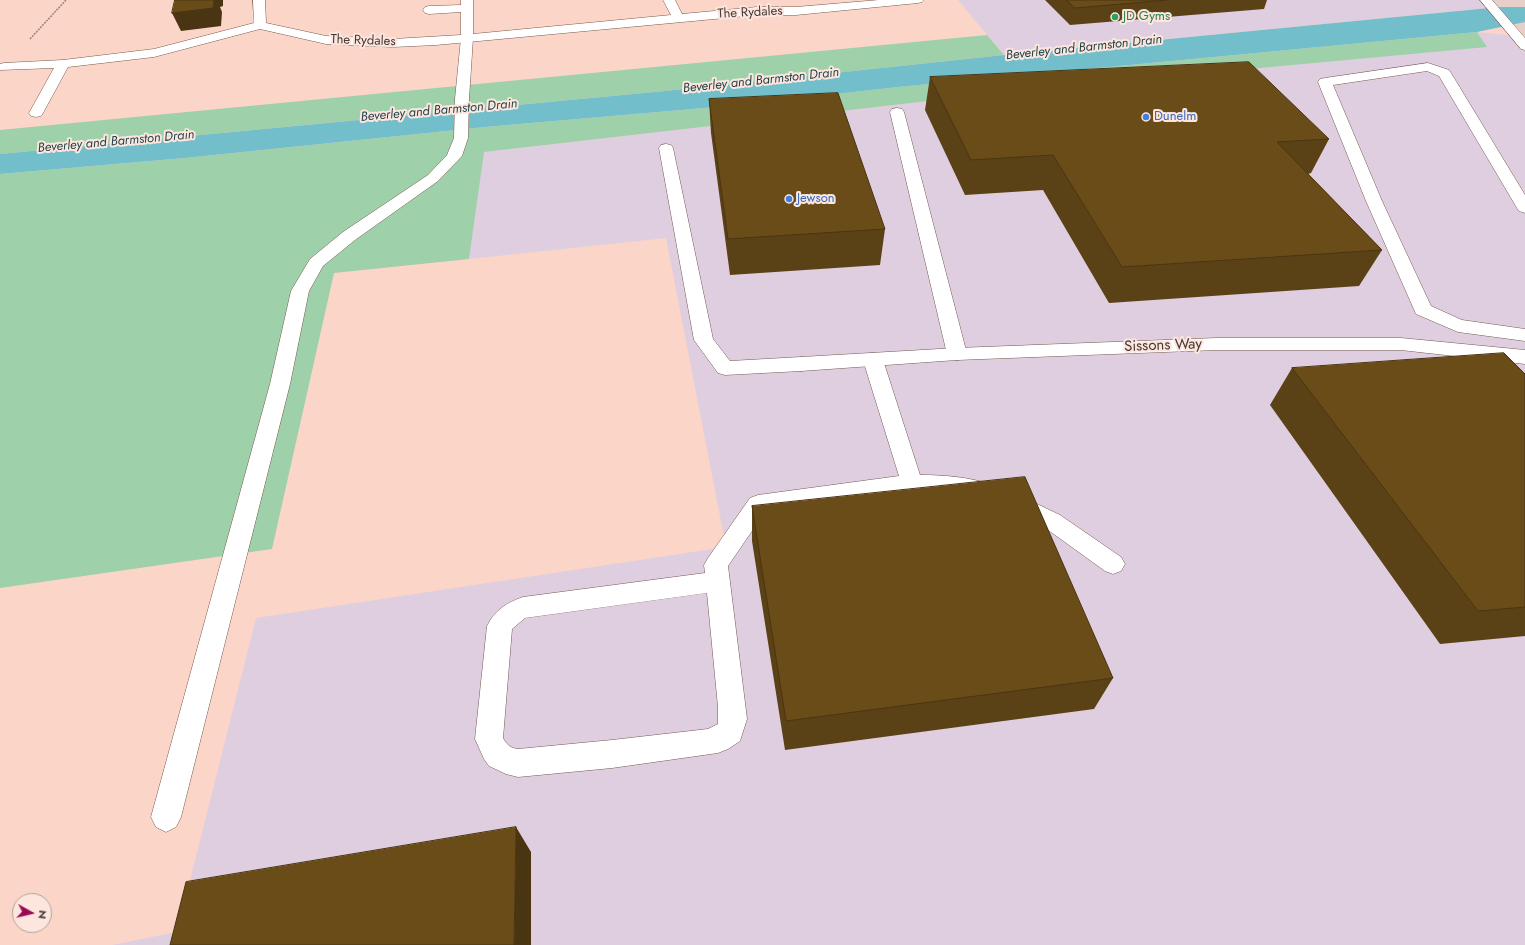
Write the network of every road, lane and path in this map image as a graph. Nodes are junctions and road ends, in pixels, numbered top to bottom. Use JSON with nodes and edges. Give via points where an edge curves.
{"nodes":[{"id":1,"x":66,"y":0,"type":"edge"},
{"id":2,"x":259,"y":0,"type":"edge"},
{"id":3,"x":669,"y":0,"type":"edge"},
{"id":4,"x":918,"y":0,"type":"edge"},
{"id":5,"x":1487,"y":1,"type":"edge"},
{"id":6,"x":858,"y":3,"type":"edge"},
{"id":7,"x":467,"y":4,"type":"edge"},
{"id":8,"x":429,"y":10,"type":"dead end"},
{"id":9,"x":678,"y":18,"type":"junction"},
{"id":10,"x":260,"y":25,"type":"junction"},
{"id":11,"x":467,"y":38,"type":"junction"},
{"id":12,"x":1521,"y":39,"type":"edge"},
{"id":13,"x":63,"y":64,"type":"junction"},
{"id":14,"x":4,"y":67,"type":"joint"},
{"id":15,"x":897,"y":112,"type":"dead end"},
{"id":16,"x":36,"y":113,"type":"dead end"},
{"id":17,"x":666,"y":148,"type":"dead end"},
{"id":18,"x":1525,"y":208,"type":"edge"},
{"id":19,"x":1522,"y":335,"type":"edge"},
{"id":20,"x":957,"y":354,"type":"junction"},
{"id":21,"x":1525,"y":354,"type":"edge"},
{"id":22,"x":1525,"y":357,"type":"edge"},
{"id":23,"x":874,"y":360,"type":"junction"},
{"id":24,"x":912,"y":483,"type":"junction"},
{"id":25,"x":1113,"y":564,"type":"dead end"},
{"id":26,"x":716,"y":582,"type":"junction"},
{"id":27,"x":166,"y":817,"type":"dead end"}],
"edges":[{"from":1,"to":14,"type":"path"},
{"from":2,"to":10,"type":"street"},
{"from":3,"to":9,"type":"street"},
{"from":4,"to":6,"type":"street","name":"The Rydales"},
{"from":5,"to":12,"type":"street"},
{"from":6,"to":9,"type":"street","name":"The Rydales","via":[[796,12],[757,11]]},
{"from":7,"to":8,"type":"street"},
{"from":7,"to":11,"type":"street"},
{"from":9,"to":11,"type":"street","name":"The Rydales"},
{"from":10,"to":11,"type":"street","name":"The Rydales","via":[[326,40],[393,43]]},
{"from":10,"to":13,"type":"street","name":"The Rydales","via":[[154,53]]},
{"from":11,"to":27,"type":"street","via":[[461,138],[454,156],[442,170],[349,236],[316,263],[300,290],[280,384]]},
{"from":13,"to":14,"type":"street","name":"The Rydales"},
{"from":13,"to":16,"type":"street"},
{"from":15,"to":20,"type":"street"},
{"from":17,"to":23,"type":"street","name":"Sissons Way","via":[[704,340],[725,368]]},
{"from":18,"to":19,"type":"street","via":[[1444,73],[1428,67],[1325,82],[1423,310],[1458,326]]},
{"from":19,"to":21,"type":"street"},
{"from":20,"to":22,"type":"street","name":"Sissons Way","via":[[1217,344],[1401,344]]},
{"from":20,"to":23,"type":"street","name":"Sissons Way"},
{"from":23,"to":24,"type":"street"},
{"from":24,"to":25,"type":"street","via":[[950,484],[991,492],[1052,521]]},
{"from":24,"to":26,"type":"street","via":[[758,504],[716,565]]},
{"from":26,"to":26,"type":"street","via":[[514,611],[500,626],[489,739],[496,754],[507,762],[518,763],[708,742],[718,740],[730,732],[732,707]]}]}
